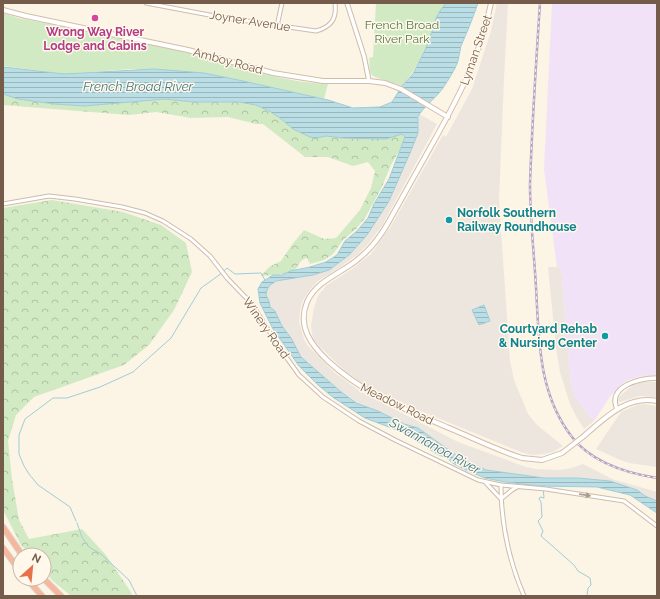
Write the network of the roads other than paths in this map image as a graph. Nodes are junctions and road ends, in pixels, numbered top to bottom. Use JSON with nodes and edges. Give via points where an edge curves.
{"nodes":[{"id":1,"x":146,"y":3,"type":"edge"},
{"id":2,"x":282,"y":3,"type":"edge"},
{"id":3,"x":335,"y":3,"type":"edge"},
{"id":4,"x":347,"y":3,"type":"edge"},
{"id":5,"x":491,"y":3,"type":"edge"},
{"id":6,"x":3,"y":10,"type":"edge"},
{"id":7,"x":277,"y":26,"type":"junction"},
{"id":8,"x":369,"y":81,"type":"junction"},
{"id":9,"x":437,"y":111,"type":"junction"},
{"id":10,"x":448,"y":117,"type":"junction"},
{"id":11,"x":441,"y":129,"type":"junction"},
{"id":12,"x":3,"y":204,"type":"edge"},
{"id":13,"x":657,"y":378,"type":"edge"},
{"id":14,"x":657,"y":401,"type":"edge"},
{"id":15,"x":617,"y":409,"type":"junction"},
{"id":16,"x":486,"y":483,"type":"junction"},
{"id":17,"x":501,"y":485,"type":"junction"},
{"id":18,"x":517,"y":487,"type":"junction"},
{"id":19,"x":501,"y":500,"type":"junction"},
{"id":20,"x":657,"y":526,"type":"edge"},
{"id":21,"x":3,"y":527,"type":"edge"},
{"id":22,"x":17,"y":547,"type":"edge"},
{"id":23,"x":3,"y":548,"type":"edge"},
{"id":24,"x":12,"y":560,"type":"edge"},
{"id":25,"x":34,"y":587,"type":"edge"},
{"id":26,"x":52,"y":587,"type":"edge"},
{"id":27,"x":42,"y":596,"type":"edge"},
{"id":28,"x":61,"y":596,"type":"edge"},
{"id":29,"x":524,"y":596,"type":"edge"}],
"edges":[{"from":1,"to":7,"type":"street","name":"Joyner Avenue"},
{"from":2,"to":7,"type":"street"},
{"from":3,"to":7,"type":"street","name":"Joyner Avenue","via":[[336,12],[325,29],[316,31]]},
{"from":4,"to":8,"type":"street"},
{"from":5,"to":10,"type":"main road","name":"Lyman Street","via":[[474,61]]},
{"from":6,"to":8,"type":"main road","name":"Amboy Road","via":[[174,47],[273,73],[323,80]]},
{"from":8,"to":9,"type":"main road","name":"Amboy Road","via":[[402,89]]},
{"from":9,"to":10,"type":"main road","name":"Amboy Road"},
{"from":9,"to":11,"type":"main road","via":[[442,120]]},
{"from":10,"to":11,"type":"main road","name":"Meadow Road"},
{"from":11,"to":15,"type":"main road","name":"Meadow Road","bridge":true,"via":[[378,238],[358,260],[322,284],[312,294],[304,316],[307,335],[318,351],[359,386],[382,399],[522,458],[542,460],[562,453]]},
{"from":12,"to":16,"type":"street","name":"Winery Road","via":[[49,196],[105,204],[145,213],[163,221],[191,239],[210,256],[252,304],[299,375],[323,397],[359,421],[395,440]]},
{"from":13,"to":15,"type":"street","via":[[640,380],[625,386],[615,398]]},
{"from":14,"to":15,"type":"main road","name":"Meadow Road","via":[[640,400]]},
{"from":16,"to":17,"type":"street","name":"Winery Road"},
{"from":16,"to":19,"type":"street"},
{"from":17,"to":18,"type":"street","name":"Winery Road"},
{"from":17,"to":19,"type":"street"},
{"from":18,"to":19,"type":"street"},
{"from":18,"to":20,"type":"street","name":"Winery Road","one_way":true,"via":[[624,501]]},
{"from":19,"to":29,"type":"street","via":[[502,520],[512,566]]},
{"from":21,"to":22,"type":"highway"},
{"from":23,"to":24,"type":"highway"},
{"from":25,"to":27,"type":"highway"},
{"from":26,"to":28,"type":"highway"}]}
